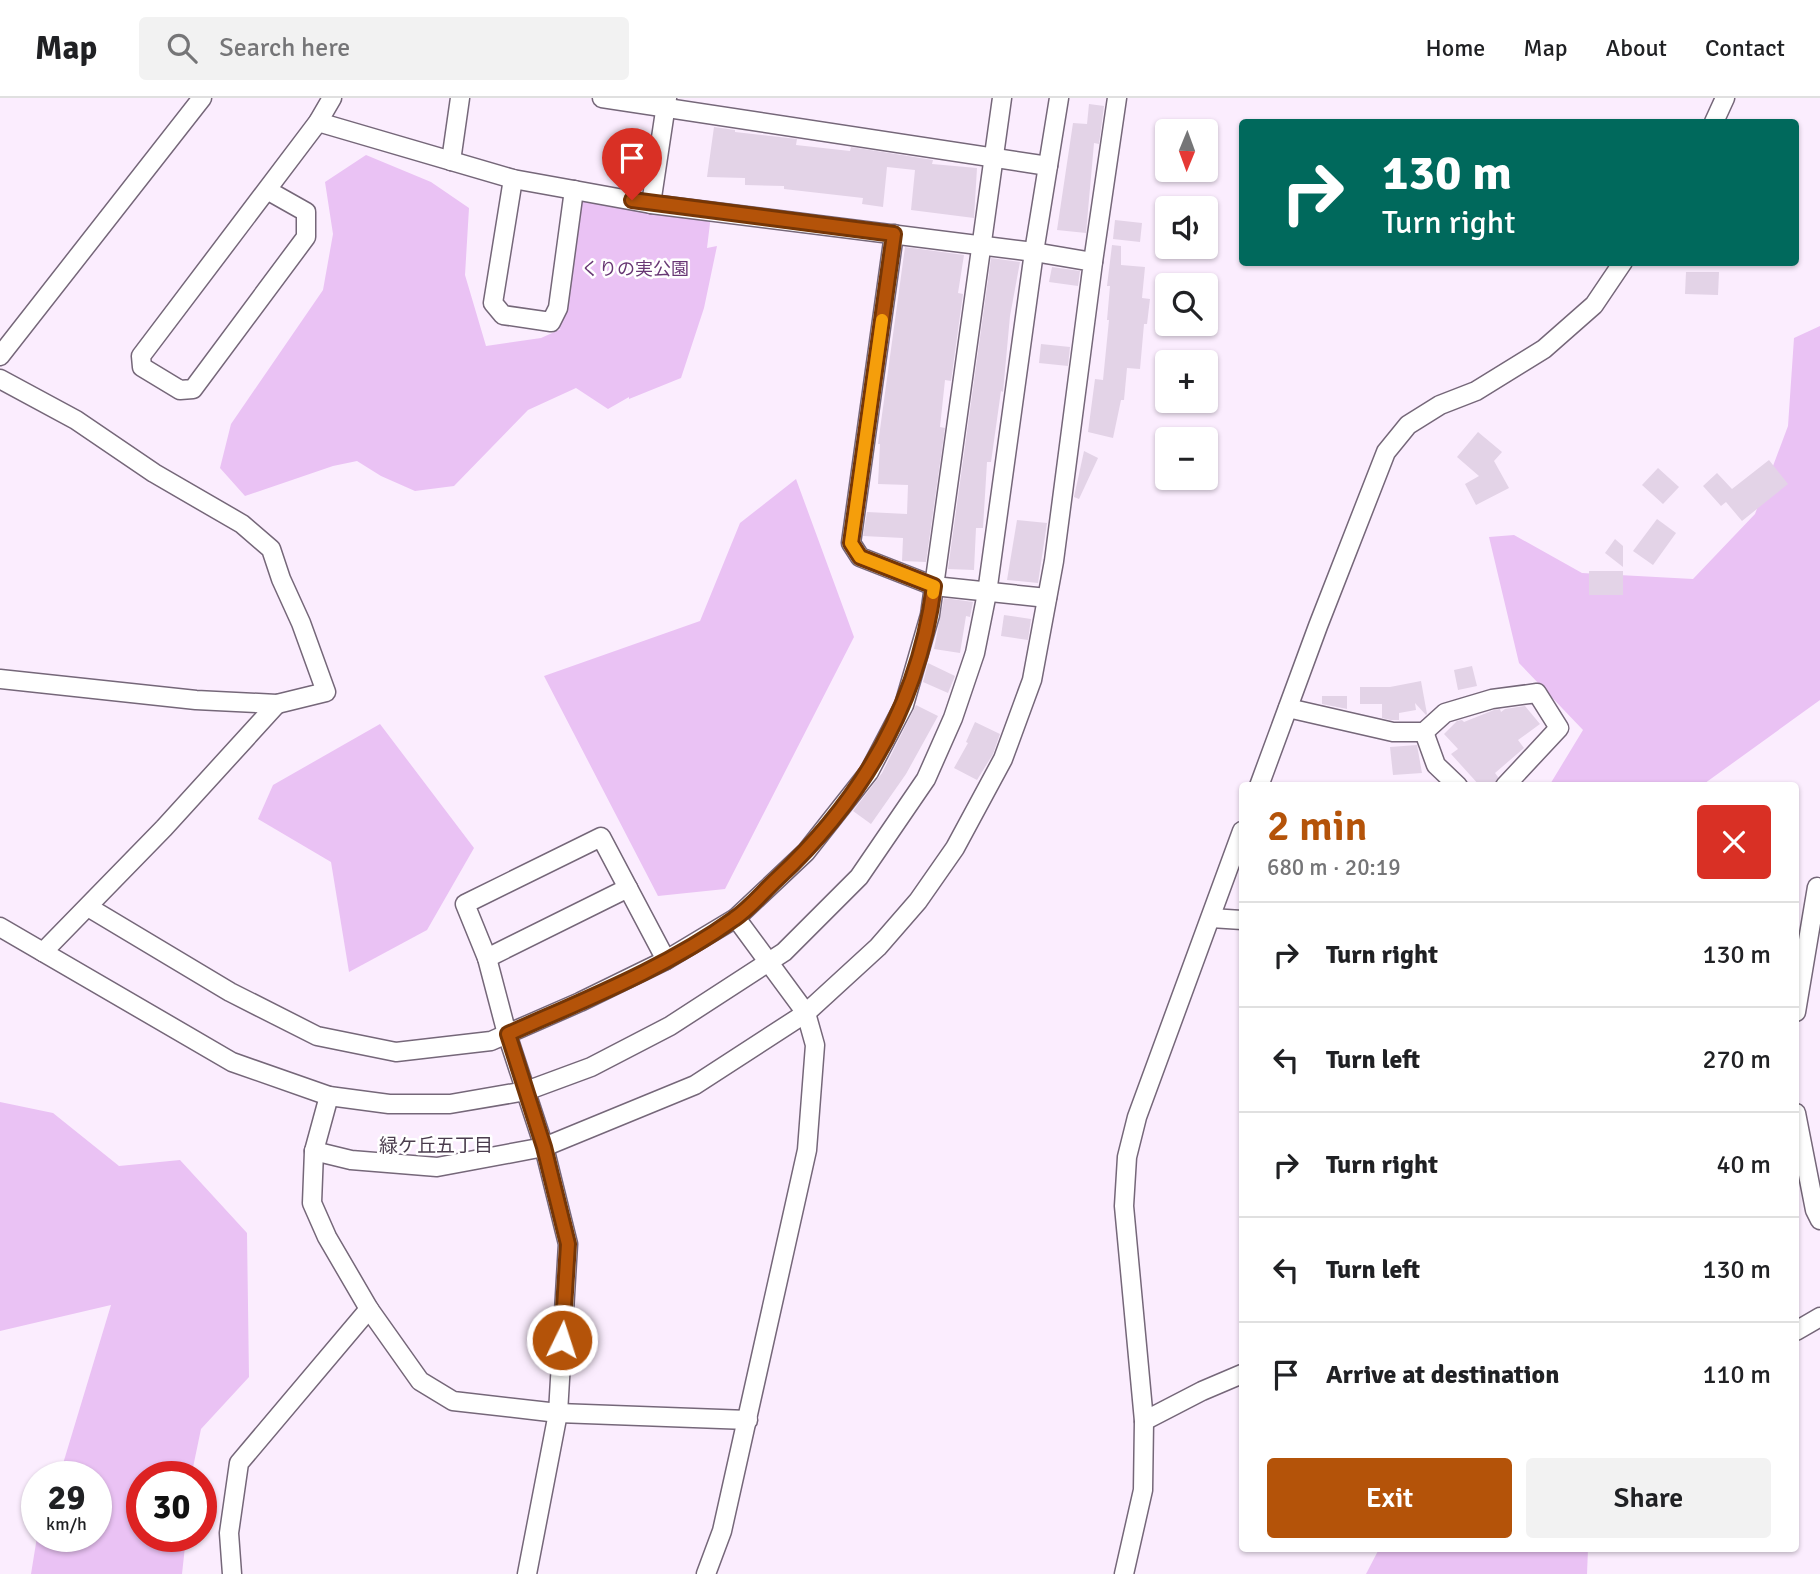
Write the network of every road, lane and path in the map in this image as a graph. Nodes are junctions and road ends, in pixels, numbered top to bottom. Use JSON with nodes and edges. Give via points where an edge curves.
{"nodes":[{"id":1,"x":202,"y":98,"type":"edge"},
{"id":2,"x":332,"y":98,"type":"edge"},
{"id":3,"x":460,"y":98,"type":"edge"},
{"id":4,"x":602,"y":98,"type":"edge"},
{"id":5,"x":1002,"y":98,"type":"edge"},
{"id":6,"x":1059,"y":98,"type":"edge"},
{"id":7,"x":1117,"y":98,"type":"edge"},
{"id":8,"x":1725,"y":98,"type":"edge"},
{"id":9,"x":666,"y":103,"type":"edge"},
{"id":10,"x":1715,"y":119,"type":"edge"},
{"id":11,"x":318,"y":122,"type":"junction"},
{"id":12,"x":994,"y":157,"type":"junction"},
{"id":13,"x":451,"y":161,"type":"junction"},
{"id":14,"x":1048,"y":166,"type":"junction"},
{"id":15,"x":513,"y":179,"type":"junction"},
{"id":16,"x":267,"y":190,"type":"junction"},
{"id":17,"x":574,"y":190,"type":"junction"},
{"id":18,"x":651,"y":204,"type":"junction"},
{"id":19,"x":894,"y":234,"type":"junction"},
{"id":20,"x":982,"y":245,"type":"junction"},
{"id":21,"x":1034,"y":252,"type":"junction"},
{"id":22,"x":1093,"y":262,"type":"junction"},
{"id":23,"x":1620,"y":266,"type":"edge"},
{"id":24,"x":0,"y":356,"type":"edge"},
{"id":25,"x":0,"y":379,"type":"edge"},
{"id":26,"x":934,"y":586,"type":"junction"},
{"id":27,"x":986,"y":593,"type":"junction"},
{"id":28,"x":1047,"y":598,"type":"junction"},
{"id":29,"x":0,"y":679,"type":"edge"},
{"id":30,"x":276,"y":704,"type":"junction"},
{"id":31,"x":1288,"y":708,"type":"junction"},
{"id":32,"x":1424,"y":732,"type":"junction"},
{"id":33,"x":1260,"y":782,"type":"edge"},
{"id":34,"x":1454,"y":782,"type":"edge"},
{"id":35,"x":1510,"y":782,"type":"edge"},
{"id":36,"x":1239,"y":839,"type":"edge"},
{"id":37,"x":1817,"y":887,"type":"dead end"},
{"id":38,"x":628,"y":888,"type":"junction"},
{"id":39,"x":88,"y":906,"type":"junction"},
{"id":40,"x":736,"y":918,"type":"junction"},
{"id":41,"x":1210,"y":918,"type":"junction"},
{"id":42,"x":1239,"y":920,"type":"edge"},
{"id":43,"x":0,"y":928,"type":"edge"},
{"id":44,"x":43,"y":952,"type":"junction"},
{"id":45,"x":487,"y":958,"type":"junction"},
{"id":46,"x":666,"y":960,"type":"junction"},
{"id":47,"x":768,"y":963,"type":"junction"},
{"id":48,"x":1799,"y":994,"type":"edge"},
{"id":49,"x":806,"y":1013,"type":"junction"},
{"id":50,"x":508,"y":1034,"type":"junction"},
{"id":51,"x":526,"y":1091,"type":"junction"},
{"id":52,"x":329,"y":1096,"type":"junction"},
{"id":53,"x":1799,"y":1128,"type":"edge"},
{"id":54,"x":544,"y":1147,"type":"junction"},
{"id":55,"x":314,"y":1151,"type":"junction"},
{"id":56,"x":1820,"y":1220,"type":"edge"},
{"id":57,"x":369,"y":1309,"type":"junction"},
{"id":58,"x":1820,"y":1317,"type":"edge"},
{"id":59,"x":1799,"y":1329,"type":"edge"},
{"id":60,"x":1239,"y":1375,"type":"edge"},
{"id":61,"x":558,"y":1412,"type":"junction"},
{"id":62,"x":748,"y":1420,"type":"junction"},
{"id":63,"x":1144,"y":1421,"type":"junction"},
{"id":64,"x":232,"y":1574,"type":"edge"},
{"id":65,"x":527,"y":1574,"type":"edge"},
{"id":66,"x":706,"y":1574,"type":"edge"},
{"id":67,"x":1124,"y":1574,"type":"edge"}],
"edges":[{"from":1,"to":24,"type":"street"},
{"from":2,"to":11,"type":"street"},
{"from":3,"to":13,"type":"street"},
{"from":4,"to":9,"type":"street"},
{"from":5,"to":12,"type":"street"},
{"from":6,"to":14,"type":"street"},
{"from":7,"to":22,"type":"street"},
{"from":8,"to":10,"type":"street"},
{"from":9,"to":12,"type":"street"},
{"from":9,"to":18,"type":"street"},
{"from":11,"to":13,"type":"street"},
{"from":11,"to":16,"type":"street"},
{"from":12,"to":14,"type":"street"},
{"from":12,"to":20,"type":"street"},
{"from":13,"to":15,"type":"street"},
{"from":14,"to":21,"type":"street"},
{"from":15,"to":17,"type":"street"},
{"from":15,"to":17,"type":"street","via":[[493,303],[503,315],[551,322],[558,308]]},
{"from":16,"to":16,"type":"street","via":[[141,356],[142,367],[180,390],[194,389],[306,237],[306,212]]},
{"from":17,"to":18,"type":"street"},
{"from":18,"to":19,"type":"street"},
{"from":19,"to":20,"type":"street"},
{"from":19,"to":26,"type":"street","via":[[851,543],[860,557]]},
{"from":20,"to":21,"type":"street"},
{"from":20,"to":26,"type":"street"},
{"from":21,"to":22,"type":"street"},
{"from":21,"to":27,"type":"street"},
{"from":22,"to":28,"type":"street"},
{"from":23,"to":31,"type":"street","via":[[1594,306],[1544,349],[1408,425],[1386,452]]},
{"from":25,"to":30,"type":"street","via":[[76,420],[154,473],[242,524],[271,549],[326,692]]},
{"from":26,"to":27,"type":"street"},
{"from":26,"to":40,"type":"street","via":[[904,705],[869,772],[806,852]]},
{"from":27,"to":28,"type":"street"},
{"from":27,"to":47,"type":"street","via":[[975,653],[926,779],[859,877],[785,952]]},
{"from":28,"to":49,"type":"street","via":[[1032,680],[1003,759],[955,848],[878,947]]},
{"from":29,"to":30,"type":"street"},
{"from":30,"to":39,"type":"street"},
{"from":31,"to":32,"type":"street","via":[[1393,732]]},
{"from":31,"to":33,"type":"street"},
{"from":32,"to":34,"type":"street","via":[[1436,765]]},
{"from":32,"to":35,"type":"street","via":[[1445,713],[1492,699],[1537,693],[1559,728]]},
{"from":36,"to":41,"type":"street"},
{"from":37,"to":48,"type":"street"},
{"from":38,"to":45,"type":"street"},
{"from":38,"to":45,"type":"street","via":[[601,837],[466,904]]},
{"from":38,"to":46,"type":"street"},
{"from":39,"to":44,"type":"street"},
{"from":39,"to":50,"type":"street","via":[[230,992],[317,1036],[396,1052],[491,1041]]},
{"from":40,"to":46,"type":"street"},
{"from":40,"to":47,"type":"street"},
{"from":41,"to":42,"type":"street"},
{"from":41,"to":63,"type":"street","via":[[1136,1117],[1127,1157],[1124,1206]]},
{"from":43,"to":44,"type":"street"},
{"from":44,"to":52,"type":"street","via":[[232,1062]]},
{"from":45,"to":50,"type":"street"},
{"from":46,"to":50,"type":"street"},
{"from":47,"to":49,"type":"street"},
{"from":47,"to":51,"type":"street","via":[[640,1043]]},
{"from":49,"to":54,"type":"street","via":[[695,1085]]},
{"from":49,"to":62,"type":"street","via":[[815,1045],[807,1150]]},
{"from":50,"to":51,"type":"street"},
{"from":51,"to":52,"type":"street","via":[[450,1104],[390,1104]]},
{"from":51,"to":54,"type":"street"},
{"from":52,"to":55,"type":"street"},
{"from":53,"to":56,"type":"street"},
{"from":54,"to":55,"type":"street","via":[[437,1167],[351,1160]]},
{"from":54,"to":61,"type":"street","via":[[568,1244]]},
{"from":55,"to":57,"type":"street","via":[[312,1203]]},
{"from":57,"to":61,"type":"street","via":[[420,1381],[453,1401]]},
{"from":57,"to":64,"type":"street","via":[[239,1463],[229,1533]]},
{"from":58,"to":59,"type":"street"},
{"from":60,"to":63,"type":"street"},
{"from":61,"to":62,"type":"street"},
{"from":61,"to":65,"type":"street"},
{"from":62,"to":66,"type":"street","via":[[722,1531]]},
{"from":63,"to":67,"type":"street","via":[[1143,1490]]}]}
